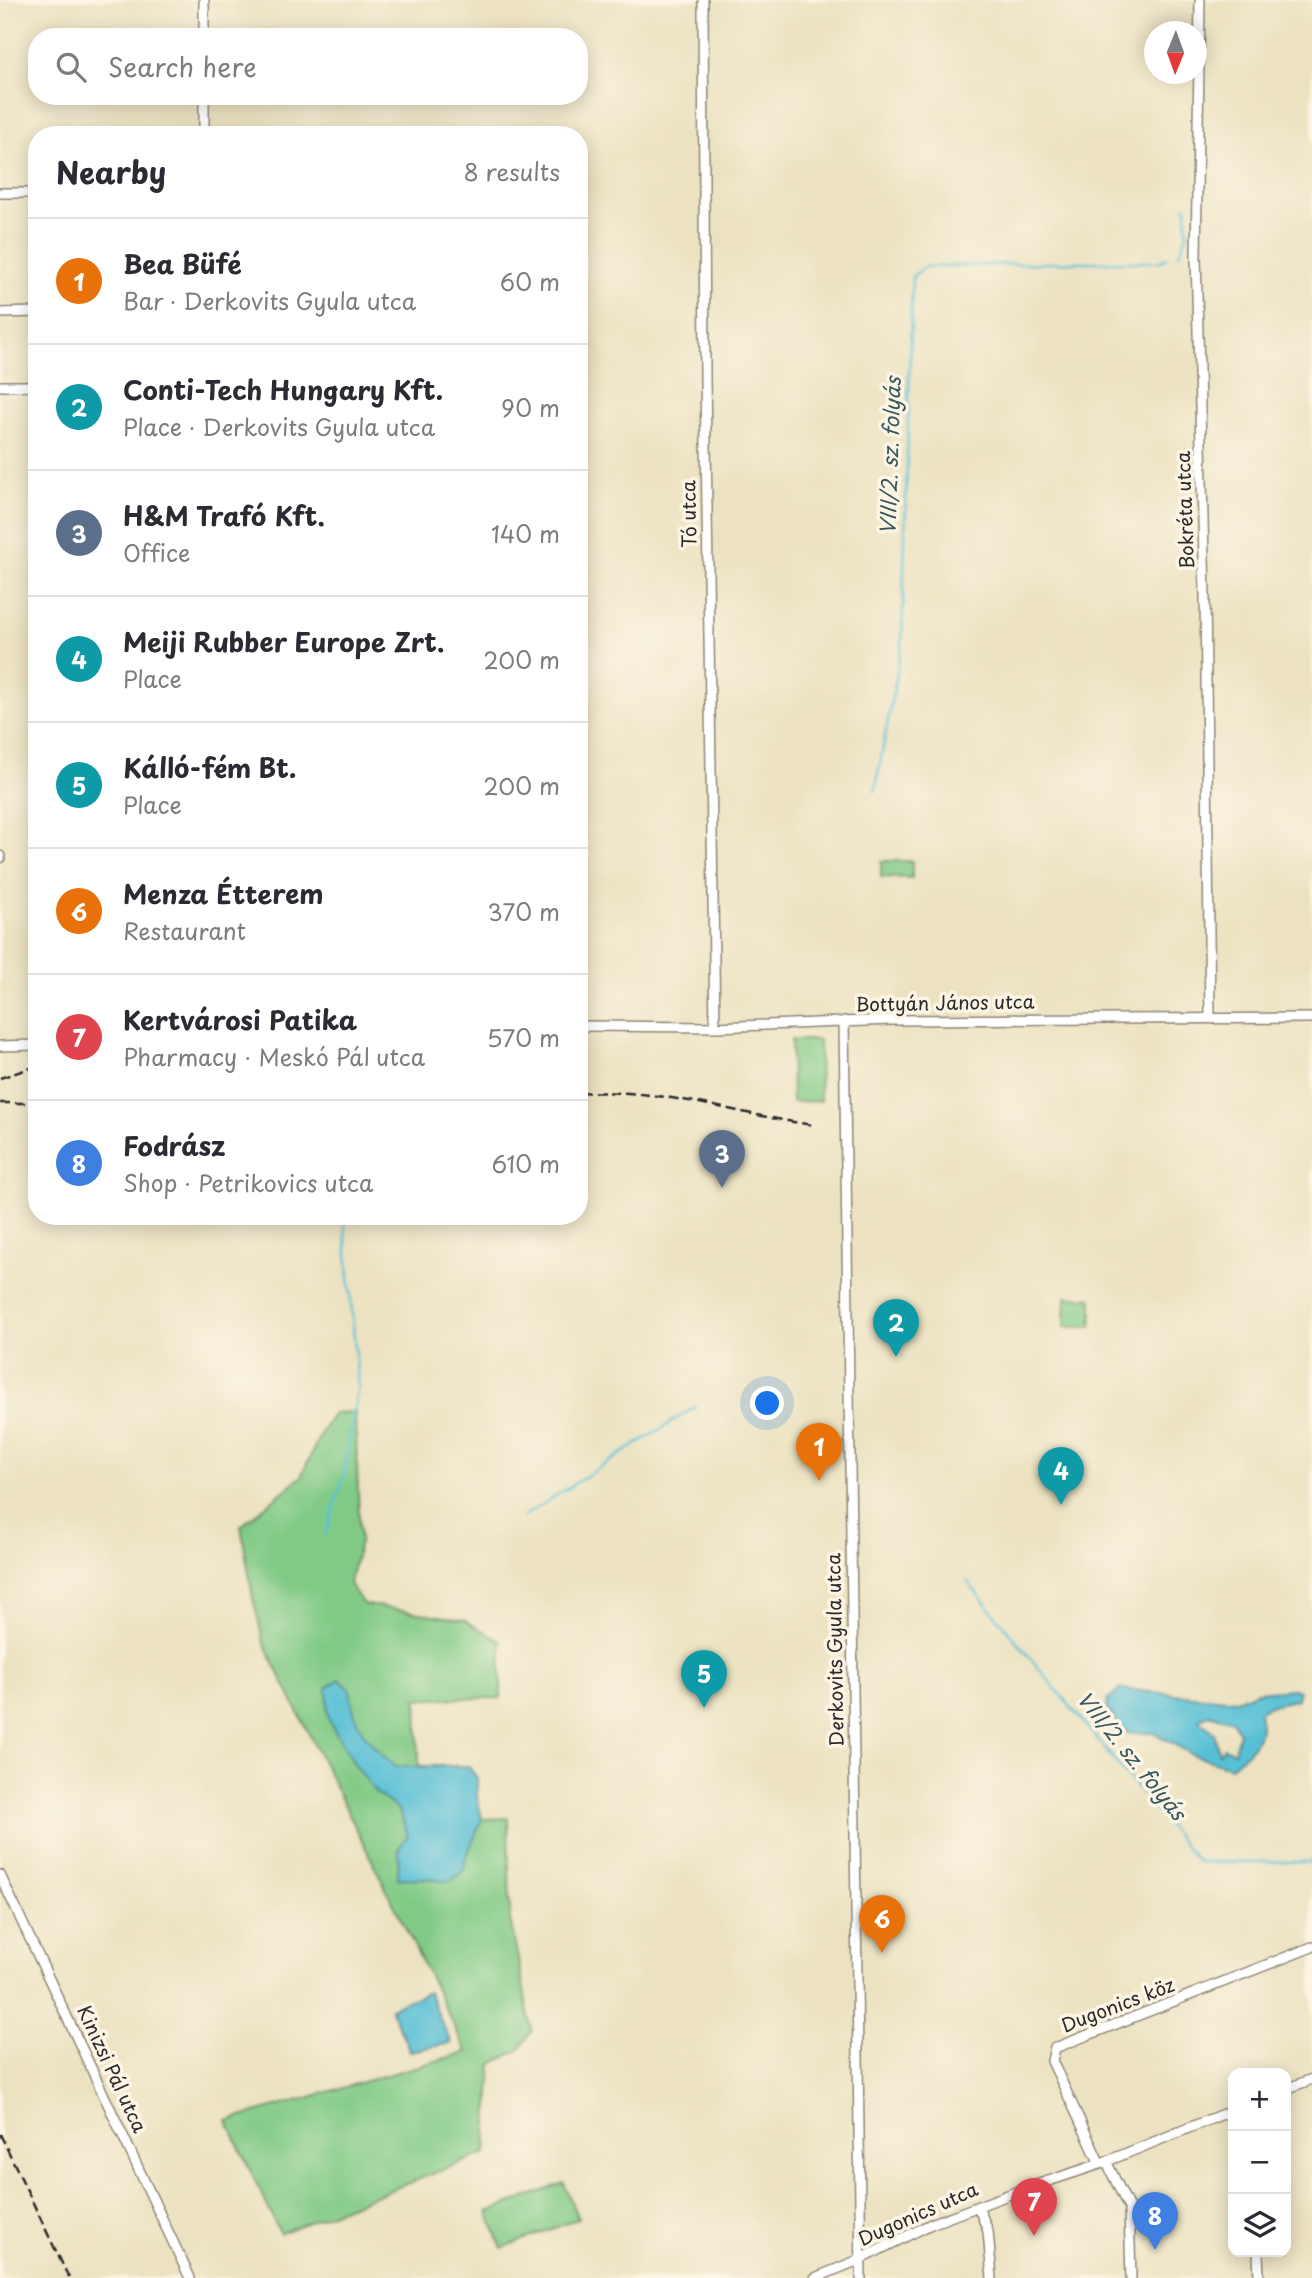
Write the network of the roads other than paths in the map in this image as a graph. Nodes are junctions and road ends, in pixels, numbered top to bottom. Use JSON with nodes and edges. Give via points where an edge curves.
{"nodes":[{"id":1,"x":204,"y":0,"type":"edge"},
{"id":2,"x":703,"y":0,"type":"edge"},
{"id":3,"x":1200,"y":0,"type":"edge"},
{"id":4,"x":204,"y":28,"type":"edge"},
{"id":5,"x":204,"y":105,"type":"edge"},
{"id":6,"x":204,"y":126,"type":"edge"},
{"id":7,"x":0,"y":193,"type":"edge"},
{"id":8,"x":28,"y":193,"type":"edge"},
{"id":9,"x":28,"y":312,"type":"edge"},
{"id":10,"x":0,"y":313,"type":"edge"},
{"id":11,"x":0,"y":386,"type":"edge"},
{"id":12,"x":28,"y":386,"type":"edge"},
{"id":13,"x":1210,"y":1018,"type":"junction"},
{"id":14,"x":1312,"y":1018,"type":"edge"},
{"id":15,"x":844,"y":1021,"type":"junction"},
{"id":16,"x":588,"y":1026,"type":"edge"},
{"id":17,"x":715,"y":1027,"type":"junction"},
{"id":18,"x":0,"y":1045,"type":"edge"},
{"id":19,"x":28,"y":1045,"type":"edge"},
{"id":20,"x":0,"y":1875,"type":"edge"},
{"id":21,"x":1312,"y":1947,"type":"edge"},
{"id":22,"x":1312,"y":2079,"type":"edge"},
{"id":23,"x":1291,"y":2087,"type":"edge"},
{"id":24,"x":1228,"y":2112,"type":"edge"},
{"id":25,"x":1103,"y":2163,"type":"junction"},
{"id":26,"x":978,"y":2206,"type":"junction"},
{"id":27,"x":1258,"y":2257,"type":"edge"},
{"id":28,"x":861,"y":2259,"type":"junction"},
{"id":29,"x":190,"y":2278,"type":"edge"},
{"id":30,"x":815,"y":2278,"type":"edge"},
{"id":31,"x":861,"y":2278,"type":"edge"},
{"id":32,"x":992,"y":2278,"type":"edge"},
{"id":33,"x":1131,"y":2278,"type":"edge"},
{"id":34,"x":1259,"y":2278,"type":"edge"}],
"edges":[{"from":1,"to":4,"type":"street"},
{"from":2,"to":17,"type":"street","name":"Tó utca"},
{"from":3,"to":13,"type":"street","name":"Bokréta utca","via":[[1196,257]]},
{"from":5,"to":6,"type":"street"},
{"from":7,"to":8,"type":"street"},
{"from":9,"to":10,"type":"street"},
{"from":11,"to":12,"type":"street"},
{"from":13,"to":14,"type":"street","name":"Bottyán János utca"},
{"from":13,"to":15,"type":"street","name":"Bottyán János utca"},
{"from":15,"to":17,"type":"street","name":"Bottyán János utca"},
{"from":15,"to":28,"type":"street","name":"Derkovits Gyula utca"},
{"from":16,"to":17,"type":"street","name":"Bottyán János utca"},
{"from":18,"to":19,"type":"street"},
{"from":20,"to":29,"type":"street","name":"Kinizsi Pál utca"},
{"from":21,"to":25,"type":"street","name":"Dugonics köz","via":[[1055,2048],[1052,2061]]},
{"from":22,"to":23,"type":"street"},
{"from":24,"to":25,"type":"street","name":"Dugonics utca"},
{"from":25,"to":26,"type":"street","name":"Dugonics utca"},
{"from":25,"to":33,"type":"street","via":[[1129,2208]]},
{"from":26,"to":28,"type":"street","name":"Dugonics utca"},
{"from":26,"to":32,"type":"street","via":[[988,2231]]},
{"from":27,"to":34,"type":"street"},
{"from":28,"to":30,"type":"street","name":"Dugonics utca"},
{"from":28,"to":31,"type":"street","name":"Derkovits Gyula utca"}]}
